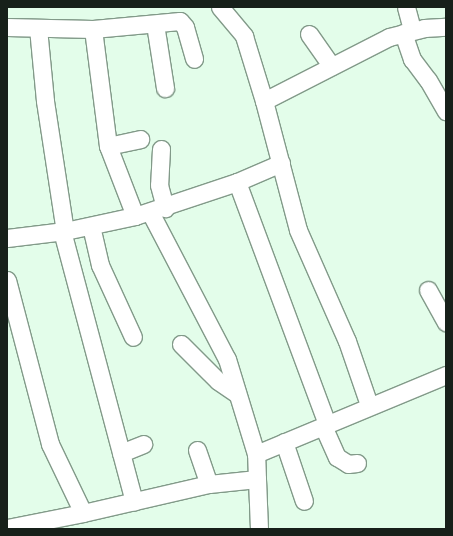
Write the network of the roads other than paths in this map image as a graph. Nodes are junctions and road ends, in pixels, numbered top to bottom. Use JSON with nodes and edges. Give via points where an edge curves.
{"nodes":[{"id":1,"x":220,"y":7,"type":"edge"},
{"id":2,"x":406,"y":7,"type":"edge"},
{"id":3,"x":155,"y":24,"type":"junction"},
{"id":4,"x":7,"y":27,"type":"edge"},
{"id":5,"x":446,"y":27,"type":"edge"},
{"id":6,"x":38,"y":28,"type":"junction"},
{"id":7,"x":92,"y":29,"type":"junction"},
{"id":8,"x":408,"y":32,"type":"junction"},
{"id":9,"x":309,"y":34,"type":"dead end"},
{"id":10,"x":194,"y":58,"type":"dead end"},
{"id":11,"x":331,"y":66,"type":"junction"},
{"id":12,"x":165,"y":88,"type":"dead end"},
{"id":13,"x":264,"y":101,"type":"junction"},
{"id":14,"x":446,"y":111,"type":"edge"},
{"id":15,"x":140,"y":140,"type":"dead end"},
{"id":16,"x":108,"y":146,"type":"junction"},
{"id":17,"x":161,"y":149,"type":"dead end"},
{"id":18,"x":281,"y":163,"type":"junction"},
{"id":19,"x":237,"y":182,"type":"junction"},
{"id":20,"x":150,"y":212,"type":"junction"},
{"id":21,"x":91,"y":226,"type":"junction"},
{"id":22,"x":63,"y":232,"type":"junction"},
{"id":23,"x":7,"y":238,"type":"edge"},
{"id":24,"x":7,"y":280,"type":"edge"},
{"id":25,"x":428,"y":290,"type":"dead end"},
{"id":26,"x":446,"y":322,"type":"edge"},
{"id":27,"x":133,"y":337,"type":"dead end"},
{"id":28,"x":181,"y":344,"type":"dead end"},
{"id":29,"x":446,"y":375,"type":"edge"},
{"id":30,"x":237,"y":394,"type":"junction"},
{"id":31,"x":369,"y":405,"type":"junction"},
{"id":32,"x":325,"y":425,"type":"junction"},
{"id":33,"x":284,"y":442,"type":"junction"},
{"id":34,"x":143,"y":444,"type":"dead end"},
{"id":35,"x":197,"y":450,"type":"dead end"},
{"id":36,"x":121,"y":453,"type":"junction"},
{"id":37,"x":256,"y":454,"type":"junction"},
{"id":38,"x":357,"y":463,"type":"dead end"},
{"id":39,"x":257,"y":479,"type":"junction"},
{"id":40,"x":209,"y":484,"type":"junction"},
{"id":41,"x":304,"y":501,"type":"dead end"},
{"id":42,"x":134,"y":502,"type":"junction"},
{"id":43,"x":84,"y":514,"type":"junction"},
{"id":44,"x":7,"y":528,"type":"edge"},
{"id":45,"x":259,"y":529,"type":"edge"}],
"edges":[{"from":1,"to":13,"type":"street","via":[[244,36]]},
{"from":2,"to":8,"type":"street"},
{"from":3,"to":7,"type":"street"},
{"from":3,"to":10,"type":"street","via":[[182,23]]},
{"from":3,"to":12,"type":"street"},
{"from":4,"to":6,"type":"street"},
{"from":5,"to":8,"type":"street"},
{"from":6,"to":7,"type":"street"},
{"from":6,"to":22,"type":"street"},
{"from":7,"to":16,"type":"street"},
{"from":8,"to":11,"type":"street","via":[[377,42]]},
{"from":8,"to":14,"type":"street","via":[[412,59]]},
{"from":9,"to":11,"type":"street"},
{"from":11,"to":13,"type":"street"},
{"from":13,"to":18,"type":"street"},
{"from":15,"to":16,"type":"street"},
{"from":16,"to":20,"type":"street"},
{"from":17,"to":20,"type":"street","via":[[159,185]]},
{"from":18,"to":19,"type":"street"},
{"from":18,"to":31,"type":"street","via":[[298,230],[347,341]]},
{"from":19,"to":20,"type":"street"},
{"from":19,"to":32,"type":"street"},
{"from":20,"to":21,"type":"street"},
{"from":20,"to":30,"type":"street","via":[[227,359]]},
{"from":21,"to":22,"type":"street"},
{"from":21,"to":27,"type":"street","via":[[100,265]]},
{"from":22,"to":23,"type":"street"},
{"from":22,"to":36,"type":"street"},
{"from":24,"to":43,"type":"street","via":[[50,444]]},
{"from":25,"to":26,"type":"street"},
{"from":28,"to":30,"type":"street","via":[[218,381]]},
{"from":29,"to":31,"type":"street"},
{"from":30,"to":37,"type":"street"},
{"from":31,"to":32,"type":"street"},
{"from":32,"to":33,"type":"street"},
{"from":32,"to":38,"type":"street","via":[[337,457],[348,464]]},
{"from":33,"to":37,"type":"street"},
{"from":33,"to":41,"type":"street"},
{"from":34,"to":36,"type":"street"},
{"from":35,"to":40,"type":"street"},
{"from":36,"to":42,"type":"street"},
{"from":37,"to":39,"type":"street"},
{"from":39,"to":40,"type":"street"},
{"from":39,"to":45,"type":"street"},
{"from":40,"to":42,"type":"street"},
{"from":42,"to":43,"type":"street"},
{"from":43,"to":44,"type":"street"}]}
